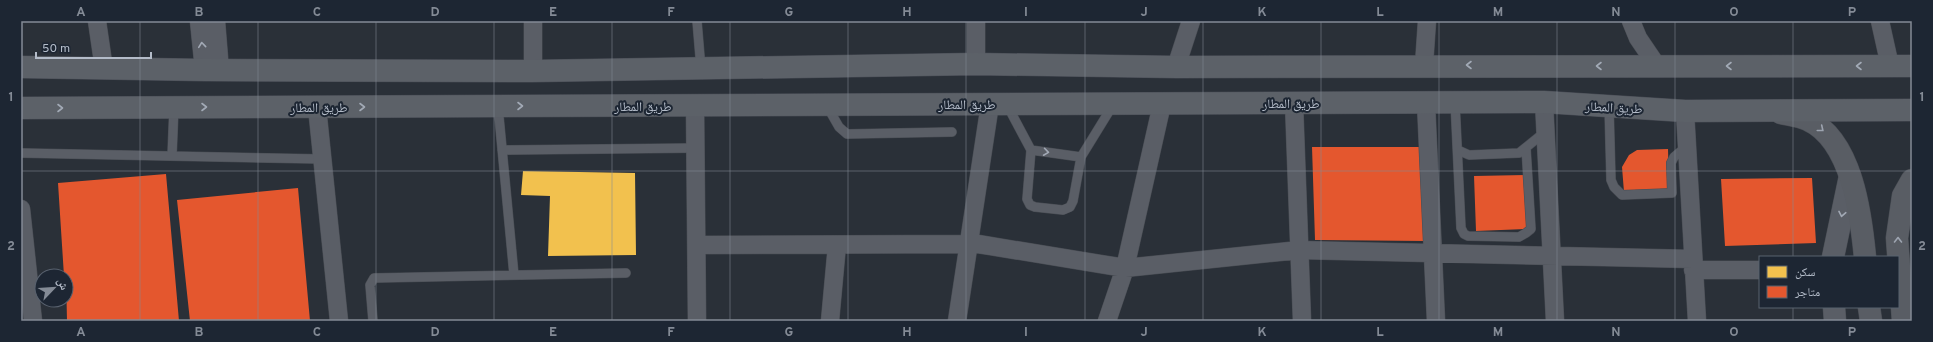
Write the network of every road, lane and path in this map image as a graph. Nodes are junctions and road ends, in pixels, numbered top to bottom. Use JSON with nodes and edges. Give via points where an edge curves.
{"nodes":[{"id":1,"x":97,"y":21,"type":"edge"},
{"id":2,"x":199,"y":21,"type":"edge"},
{"id":3,"x":216,"y":21,"type":"edge"},
{"id":4,"x":533,"y":21,"type":"edge"},
{"id":5,"x":697,"y":21,"type":"edge"},
{"id":6,"x":976,"y":21,"type":"edge"},
{"id":7,"x":1191,"y":21,"type":"edge"},
{"id":8,"x":1427,"y":21,"type":"edge"},
{"id":9,"x":1632,"y":21,"type":"edge"},
{"id":10,"x":1880,"y":21,"type":"edge"},
{"id":11,"x":21,"y":62,"type":"edge"},
{"id":12,"x":976,"y":64,"type":"junction"},
{"id":13,"x":1424,"y":65,"type":"junction"},
{"id":14,"x":1657,"y":66,"type":"junction"},
{"id":15,"x":1890,"y":66,"type":"junction"},
{"id":16,"x":1912,"y":66,"type":"edge"},
{"id":17,"x":1176,"y":67,"type":"junction"},
{"id":18,"x":104,"y":69,"type":"junction"},
{"id":19,"x":701,"y":69,"type":"junction"},
{"id":20,"x":212,"y":70,"type":"junction"},
{"id":21,"x":533,"y":70,"type":"junction"},
{"id":22,"x":1455,"y":102,"type":"junction"},
{"id":23,"x":1544,"y":102,"type":"junction"},
{"id":24,"x":1294,"y":103,"type":"junction"},
{"id":25,"x":1426,"y":103,"type":"junction"},
{"id":26,"x":998,"y":104,"type":"junction"},
{"id":27,"x":1114,"y":104,"type":"junction"},
{"id":28,"x":1162,"y":104,"type":"junction"},
{"id":29,"x":695,"y":105,"type":"junction"},
{"id":30,"x":826,"y":105,"type":"junction"},
{"id":31,"x":498,"y":106,"type":"junction"},
{"id":32,"x":1609,"y":106,"type":"junction"},
{"id":33,"x":174,"y":107,"type":"junction"},
{"id":34,"x":317,"y":107,"type":"junction"},
{"id":35,"x":21,"y":108,"type":"edge"},
{"id":36,"x":1772,"y":110,"type":"junction"},
{"id":37,"x":1912,"y":110,"type":"edge"},
{"id":38,"x":1685,"y":111,"type":"junction"},
{"id":39,"x":952,"y":132,"type":"dead end"},
{"id":40,"x":1545,"y":132,"type":"junction"},
{"id":41,"x":1687,"y":146,"type":"junction"},
{"id":42,"x":696,"y":148,"type":"junction"},
{"id":43,"x":1526,"y":148,"type":"junction"},
{"id":44,"x":502,"y":150,"type":"junction"},
{"id":45,"x":1032,"y":150,"type":"junction"},
{"id":46,"x":1458,"y":150,"type":"junction"},
{"id":47,"x":21,"y":153,"type":"edge"},
{"id":48,"x":172,"y":156,"type":"junction"},
{"id":49,"x":1081,"y":157,"type":"junction"},
{"id":50,"x":322,"y":159,"type":"junction"},
{"id":51,"x":1850,"y":176,"type":"junction"},
{"id":52,"x":1912,"y":180,"type":"edge"},
{"id":53,"x":21,"y":209,"type":"edge"},
{"id":54,"x":969,"y":244,"type":"junction"},
{"id":55,"x":697,"y":245,"type":"junction"},
{"id":56,"x":837,"y":245,"type":"junction"},
{"id":57,"x":1299,"y":250,"type":"junction"},
{"id":58,"x":1433,"y":253,"type":"junction"},
{"id":59,"x":1552,"y":256,"type":"junction"},
{"id":60,"x":1833,"y":256,"type":"edge"},
{"id":61,"x":1865,"y":256,"type":"edge"},
{"id":62,"x":1898,"y":256,"type":"edge"},
{"id":63,"x":1693,"y":264,"type":"junction"},
{"id":64,"x":1899,"y":266,"type":"edge"},
{"id":65,"x":1125,"y":268,"type":"junction"},
{"id":66,"x":1759,"y":270,"type":"edge"},
{"id":67,"x":626,"y":273,"type":"dead end"},
{"id":68,"x":514,"y":275,"type":"junction"},
{"id":69,"x":1834,"y":308,"type":"edge"},
{"id":70,"x":1870,"y":308,"type":"edge"},
{"id":71,"x":33,"y":321,"type":"edge"},
{"id":72,"x":339,"y":321,"type":"edge"},
{"id":73,"x":373,"y":321,"type":"edge"},
{"id":74,"x":697,"y":321,"type":"edge"},
{"id":75,"x":830,"y":321,"type":"edge"},
{"id":76,"x":957,"y":321,"type":"edge"},
{"id":77,"x":1107,"y":321,"type":"edge"},
{"id":78,"x":1302,"y":321,"type":"edge"},
{"id":79,"x":1436,"y":321,"type":"edge"},
{"id":80,"x":1555,"y":321,"type":"edge"},
{"id":81,"x":1696,"y":321,"type":"edge"},
{"id":82,"x":1835,"y":321,"type":"edge"},
{"id":83,"x":1871,"y":321,"type":"edge"},
{"id":84,"x":1903,"y":321,"type":"edge"}],
"edges":[{"from":1,"to":18,"type":"street"},
{"from":20,"to":2,"type":"street","one_way":true},
{"from":3,"to":20,"type":"street"},
{"from":4,"to":21,"type":"street"},
{"from":5,"to":19,"type":"lane"},
{"from":6,"to":12,"type":"street"},
{"from":7,"to":17,"type":"street"},
{"from":8,"to":13,"type":"street"},
{"from":9,"to":14,"type":"street","via":[[1638,38]]},
{"from":10,"to":15,"type":"street"},
{"from":11,"to":18,"type":"main road"},
{"from":12,"to":17,"type":"main road"},
{"from":12,"to":19,"type":"main road"},
{"from":14,"to":13,"type":"main road","one_way":true},
{"from":13,"to":17,"type":"main road"},
{"from":15,"to":14,"type":"main road","one_way":true},
{"from":15,"to":16,"type":"main road"},
{"from":18,"to":20,"type":"main road"},
{"from":19,"to":21,"type":"main road"},
{"from":20,"to":21,"type":"main road"},
{"from":22,"to":23,"type":"main road","name":"طريق المطار"},
{"from":22,"to":25,"type":"main road","name":"طريق المطار"},
{"from":22,"to":46,"type":"lane"},
{"from":23,"to":32,"type":"main road","name":"طريق المطار"},
{"from":23,"to":40,"type":"street"},
{"from":24,"to":25,"type":"main road","name":"طريق المطار"},
{"from":24,"to":28,"type":"main road","name":"طريق المطار"},
{"from":24,"to":57,"type":"street"},
{"from":25,"to":58,"type":"street"},
{"from":26,"to":27,"type":"main road","name":"طريق المطار"},
{"from":26,"to":30,"type":"main road","name":"طريق المطار"},
{"from":26,"to":45,"type":"lane"},
{"from":26,"to":54,"type":"street"},
{"from":27,"to":28,"type":"main road","name":"طريق المطار"},
{"from":27,"to":49,"type":"lane"},
{"from":28,"to":65,"type":"street"},
{"from":29,"to":30,"type":"main road","name":"طريق المطار"},
{"from":31,"to":29,"type":"main road","name":"طريق المطار","one_way":true},
{"from":29,"to":42,"type":"street"},
{"from":30,"to":39,"type":"lane","via":[[839,127],[847,134]]},
{"from":34,"to":31,"type":"main road","name":"طريق المطار","one_way":true},
{"from":31,"to":44,"type":"lane"},
{"from":32,"to":38,"type":"main road","name":"طريق المطار"},
{"from":32,"to":41,"type":"lane","via":[[1611,180],[1622,195],[1672,193],[1671,163]]},
{"from":33,"to":34,"type":"main road","name":"طريق المطار","one_way":true},
{"from":35,"to":33,"type":"main road","name":"طريق المطار","one_way":true},
{"from":33,"to":48,"type":"lane"},
{"from":34,"to":50,"type":"street"},
{"from":36,"to":37,"type":"main road","name":"طريق المطار"},
{"from":36,"to":38,"type":"main road","name":"طريق المطار"},
{"from":36,"to":51,"type":"main road","one_way":true,"via":[[1808,120],[1825,132],[1840,153]]},
{"from":38,"to":41,"type":"street"},
{"from":40,"to":43,"type":"lane"},
{"from":40,"to":59,"type":"street"},
{"from":41,"to":63,"type":"street"},
{"from":42,"to":44,"type":"lane"},
{"from":42,"to":55,"type":"street"},
{"from":43,"to":46,"type":"lane","via":[[1519,153],[1469,155]]},
{"from":43,"to":46,"type":"lane","via":[[1531,229],[1519,237],[1464,234],[1461,228]]},
{"from":44,"to":68,"type":"lane"},
{"from":45,"to":49,"type":"lane","one_way":true},
{"from":45,"to":49,"type":"lane","via":[[1027,199],[1034,207],[1063,210],[1070,206]]},
{"from":47,"to":48,"type":"lane"},
{"from":48,"to":50,"type":"lane"},
{"from":50,"to":72,"type":"street"},
{"from":51,"to":60,"type":"street","one_way":true},
{"from":51,"to":61,"type":"main road","via":[[1858,201]]},
{"from":62,"to":52,"type":"main road","one_way":true,"via":[[1897,238],[1903,196]]},
{"from":53,"to":71,"type":"street"},
{"from":54,"to":56,"type":"street"},
{"from":54,"to":65,"type":"street"},
{"from":54,"to":76,"type":"street"},
{"from":55,"to":56,"type":"street"},
{"from":55,"to":74,"type":"street"},
{"from":56,"to":75,"type":"street"},
{"from":57,"to":58,"type":"street"},
{"from":57,"to":65,"type":"street"},
{"from":57,"to":78,"type":"street"},
{"from":58,"to":59,"type":"street"},
{"from":58,"to":79,"type":"street"},
{"from":59,"to":63,"type":"street"},
{"from":59,"to":80,"type":"street"},
{"from":63,"to":66,"type":"street"},
{"from":63,"to":81,"type":"street"},
{"from":84,"to":64,"type":"main road","one_way":true},
{"from":65,"to":77,"type":"street"},
{"from":67,"to":68,"type":"lane"},
{"from":68,"to":73,"type":"lane","via":[[374,278],[370,285]]},
{"from":69,"to":82,"type":"street"},
{"from":70,"to":83,"type":"main road"}]}
